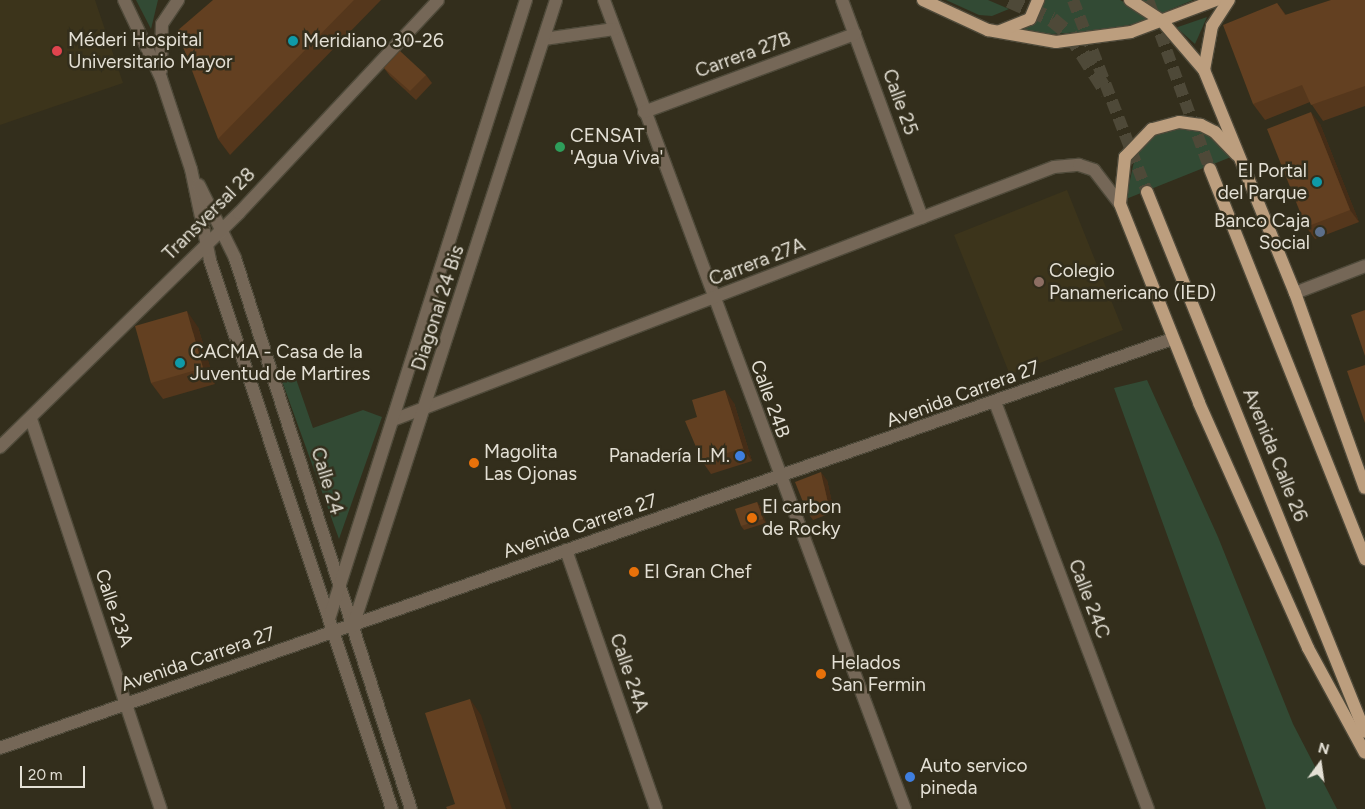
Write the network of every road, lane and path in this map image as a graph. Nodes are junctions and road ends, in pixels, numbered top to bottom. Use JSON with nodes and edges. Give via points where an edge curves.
{"nodes":[{"id":1,"x":124,"y":0,"type":"edge"},
{"id":2,"x":178,"y":0,"type":"edge"},
{"id":3,"x":438,"y":0,"type":"edge"},
{"id":4,"x":526,"y":0,"type":"edge"},
{"id":5,"x":556,"y":0,"type":"edge"},
{"id":6,"x":604,"y":0,"type":"edge"},
{"id":7,"x":842,"y":0,"type":"edge"},
{"id":8,"x":923,"y":0,"type":"edge"},
{"id":9,"x":1038,"y":0,"type":"edge"},
{"id":10,"x":1130,"y":0,"type":"edge"},
{"id":11,"x":1216,"y":0,"type":"edge"},
{"id":12,"x":1229,"y":0,"type":"edge"},
{"id":13,"x":1162,"y":21,"type":"junction"},
{"id":14,"x":614,"y":29,"type":"junction"},
{"id":15,"x":988,"y":30,"type":"junction"},
{"id":16,"x":855,"y":34,"type":"junction"},
{"id":17,"x":544,"y":39,"type":"junction"},
{"id":18,"x":1204,"y":70,"type":"junction"},
{"id":19,"x":161,"y":78,"type":"junction"},
{"id":20,"x":644,"y":112,"type":"junction"},
{"id":21,"x":1237,"y":155,"type":"junction"},
{"id":22,"x":191,"y":169,"type":"junction"},
{"id":23,"x":1210,"y":169,"type":"tunnel mouth"},
{"id":24,"x":1147,"y":192,"type":"tunnel mouth"},
{"id":25,"x":1120,"y":204,"type":"junction"},
{"id":26,"x":922,"y":218,"type":"junction"},
{"id":27,"x":222,"y":230,"type":"junction"},
{"id":28,"x":207,"y":244,"type":"junction"},
{"id":29,"x":1365,"y":266,"type":"edge"},
{"id":30,"x":1295,"y":293,"type":"junction"},
{"id":31,"x":714,"y":298,"type":"junction"},
{"id":32,"x":1172,"y":339,"type":"junction"},
{"id":33,"x":995,"y":402,"type":"junction"},
{"id":34,"x":425,"y":408,"type":"junction"},
{"id":35,"x":31,"y":419,"type":"junction"},
{"id":36,"x":393,"y":420,"type":"junction"},
{"id":37,"x":0,"y":447,"type":"edge"},
{"id":38,"x":779,"y":480,"type":"junction"},
{"id":39,"x":1365,"y":488,"type":"edge"},
{"id":40,"x":566,"y":550,"type":"junction"},
{"id":41,"x":1365,"y":559,"type":"edge"},
{"id":42,"x":341,"y":584,"type":"junction"},
{"id":43,"x":329,"y":619,"type":"junction"},
{"id":44,"x":353,"y":626,"type":"junction"},
{"id":45,"x":334,"y":632,"type":"junction"},
{"id":46,"x":126,"y":703,"type":"junction"},
{"id":47,"x":1365,"y":732,"type":"edge"},
{"id":48,"x":0,"y":748,"type":"edge"},
{"id":49,"x":1365,"y":753,"type":"edge"},
{"id":50,"x":161,"y":809,"type":"edge"},
{"id":51,"x":392,"y":809,"type":"edge"},
{"id":52,"x":411,"y":809,"type":"edge"},
{"id":53,"x":656,"y":809,"type":"edge"},
{"id":54,"x":905,"y":809,"type":"edge"},
{"id":55,"x":1148,"y":809,"type":"edge"}],
"edges":[{"from":1,"to":19,"type":"street","name":"Calle 24"},
{"from":2,"to":19,"type":"street","via":[[162,24]]},
{"from":3,"to":27,"type":"street","name":"Transversal 28"},
{"from":4,"to":36,"type":"street","name":"Diagonal 24 Bis"},
{"from":5,"to":17,"type":"street","name":"Diagonal 24 Bis"},
{"from":6,"to":14,"type":"street","name":"Calle 24B"},
{"from":7,"to":16,"type":"street","name":"Calle 25"},
{"from":8,"to":15,"type":"main road"},
{"from":9,"to":15,"type":"main road","via":[[1030,19],[1014,28]]},
{"from":10,"to":13,"type":"main road"},
{"from":11,"to":13,"type":"main road"},
{"from":12,"to":18,"type":"main road","via":[[1209,33]]},
{"from":13,"to":15,"type":"main road","via":[[1081,41],[1037,41]]},
{"from":13,"to":18,"type":"main road"},
{"from":14,"to":17,"type":"street"},
{"from":14,"to":20,"type":"street","name":"Calle 24B"},
{"from":16,"to":20,"type":"street","name":"Carrera 27B"},
{"from":16,"to":26,"type":"street","name":"Calle 25"},
{"from":17,"to":34,"type":"street","name":"Diagonal 24 Bis"},
{"from":18,"to":21,"type":"main road"},
{"from":19,"to":22,"type":"street","name":"Calle 24"},
{"from":20,"to":31,"type":"street","name":"Calle 24B"},
{"from":21,"to":25,"type":"main road","via":[[1215,132],[1200,125],[1178,122],[1152,129],[1125,156]]},
{"from":21,"to":30,"type":"main road"},
{"from":22,"to":27,"type":"street","name":"Calle 24"},
{"from":22,"to":28,"type":"street","name":"Calle 24"},
{"from":23,"to":41,"type":"main road"},
{"from":24,"to":47,"type":"main road","name":"Avenida Calle 26"},
{"from":25,"to":26,"type":"street","name":"Carrera 27A","via":[[1101,175],[1070,164]]},
{"from":25,"to":32,"type":"main road"},
{"from":26,"to":31,"type":"street","name":"Carrera 27A"},
{"from":27,"to":28,"type":"street","name":"Transversal 28"},
{"from":27,"to":42,"type":"street","name":"Calle 24"},
{"from":28,"to":35,"type":"street","name":"Transversal 28"},
{"from":28,"to":43,"type":"street","name":"Calle 24"},
{"from":29,"to":30,"type":"street"},
{"from":30,"to":39,"type":"main road"},
{"from":31,"to":34,"type":"street","name":"Carrera 27A"},
{"from":31,"to":38,"type":"street","name":"Calle 24B"},
{"from":32,"to":33,"type":"street","name":"Avenida Carrera 27"},
{"from":32,"to":49,"type":"main road","via":[[1308,648]]},
{"from":33,"to":38,"type":"street","name":"Avenida Carrera 27"},
{"from":33,"to":55,"type":"street","name":"Calle 24C"},
{"from":34,"to":36,"type":"street","name":"Carrera 27A"},
{"from":34,"to":44,"type":"street","name":"Diagonal 24 Bis"},
{"from":35,"to":37,"type":"street","name":"Transversal 28"},
{"from":35,"to":46,"type":"street","name":"Calle 23A"},
{"from":36,"to":42,"type":"street","name":"Diagonal 24 Bis"},
{"from":38,"to":40,"type":"street","name":"Avenida Carrera 27"},
{"from":38,"to":54,"type":"street","name":"Calle 24B"},
{"from":40,"to":44,"type":"street","name":"Avenida Carrera 27"},
{"from":40,"to":53,"type":"street","name":"Calle 24A"},
{"from":42,"to":43,"type":"street","name":"Diagonal 24 Bis"},
{"from":42,"to":44,"type":"street","name":"Calle 24"},
{"from":43,"to":45,"type":"street","name":"Calle 24"},
{"from":44,"to":45,"type":"street","name":"Avenida Carrera 27"},
{"from":44,"to":52,"type":"street","name":"Calle 24"},
{"from":45,"to":46,"type":"street","name":"Avenida Carrera 27"},
{"from":45,"to":51,"type":"street","name":"Calle 24"},
{"from":46,"to":48,"type":"street","name":"Avenida Carrera 27"},
{"from":46,"to":50,"type":"street","name":"Calle 23A"}]}
